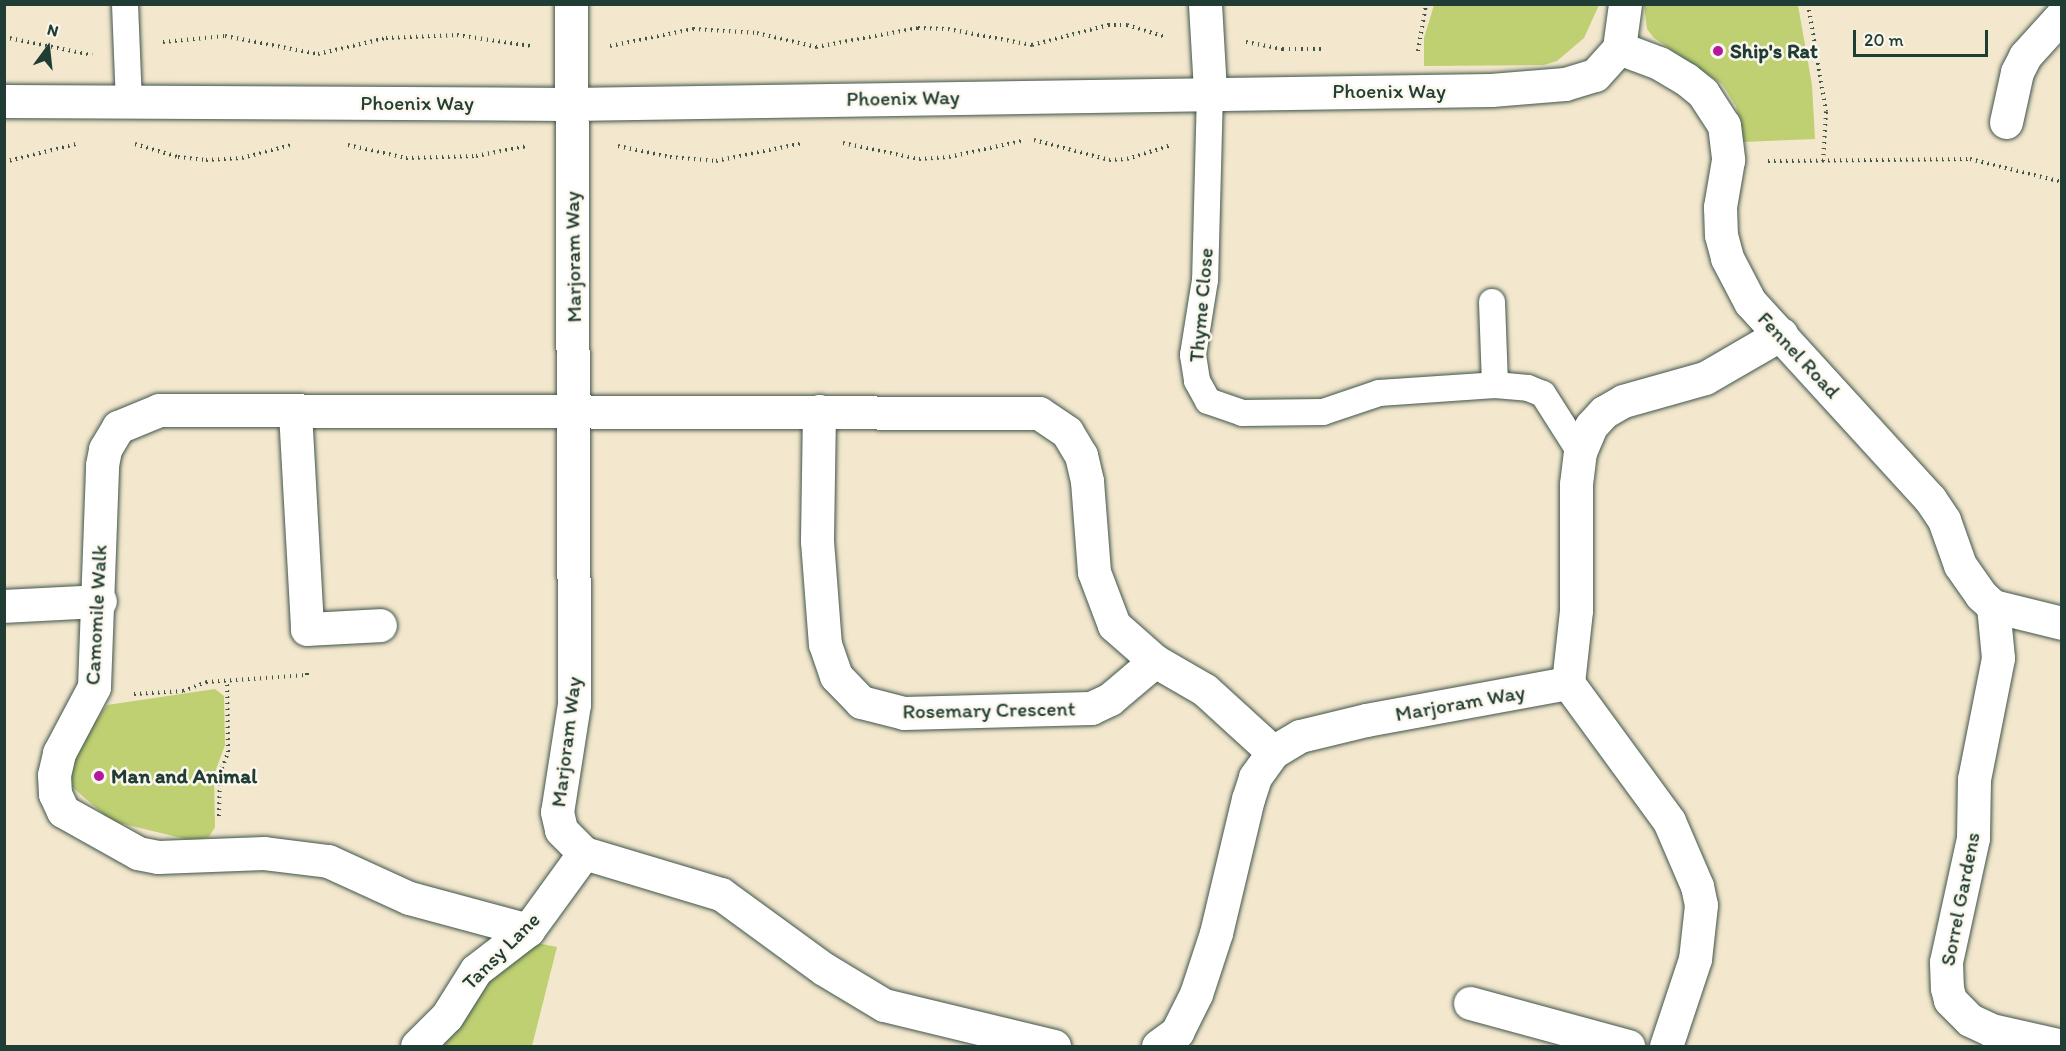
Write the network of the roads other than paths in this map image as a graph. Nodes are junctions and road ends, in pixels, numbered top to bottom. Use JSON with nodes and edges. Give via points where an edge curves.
{"nodes":[{"id":1,"x":125,"y":4,"type":"edge"},
{"id":2,"x":571,"y":4,"type":"edge"},
{"id":3,"x":1624,"y":4,"type":"edge"},
{"id":4,"x":2061,"y":15,"type":"edge"},
{"id":5,"x":1207,"y":27,"type":"edge"},
{"id":6,"x":1619,"y":48,"type":"junction"},
{"id":7,"x":1210,"y":92,"type":"junction"},
{"id":8,"x":4,"y":101,"type":"edge"},
{"id":9,"x":129,"y":103,"type":"junction"},
{"id":10,"x":570,"y":104,"type":"junction"},
{"id":11,"x":2006,"y":122,"type":"dead end"},
{"id":12,"x":1492,"y":302,"type":"dead end"},
{"id":13,"x":1781,"y":334,"type":"junction"},
{"id":14,"x":1495,"y":385,"type":"junction"},
{"id":15,"x":575,"y":411,"type":"junction"},
{"id":16,"x":819,"y":411,"type":"junction"},
{"id":17,"x":295,"y":412,"type":"junction"},
{"id":18,"x":1580,"y":452,"type":"junction"},
{"id":19,"x":100,"y":601,"type":"junction"},
{"id":20,"x":4,"y":606,"type":"edge"},
{"id":21,"x":1993,"y":606,"type":"junction"},
{"id":22,"x":2061,"y":622,"type":"edge"},
{"id":23,"x":380,"y":626,"type":"dead end"},
{"id":24,"x":1155,"y":661,"type":"junction"},
{"id":25,"x":1568,"y":683,"type":"junction"},
{"id":26,"x":1273,"y":753,"type":"junction"},
{"id":27,"x":584,"y":854,"type":"junction"},
{"id":28,"x":528,"y":930,"type":"junction"},
{"id":29,"x":1470,"y":1003,"type":"dead end"},
{"id":30,"x":2061,"y":1046,"type":"edge"},
{"id":31,"x":417,"y":1047,"type":"edge"},
{"id":32,"x":1054,"y":1047,"type":"edge"},
{"id":33,"x":1158,"y":1047,"type":"edge"},
{"id":34,"x":1628,"y":1047,"type":"edge"},
{"id":35,"x":1666,"y":1047,"type":"edge"}],
"edges":[{"from":1,"to":9,"type":"lane"},
{"from":2,"to":10,"type":"street","name":"Marjoram Way"},
{"from":3,"to":6,"type":"street"},
{"from":4,"to":11,"type":"street","via":[[2025,56],[2017,72]]},
{"from":5,"to":7,"type":"street"},
{"from":6,"to":7,"type":"street","name":"Phoenix Way","via":[[1595,75],[1564,84],[1419,91]]},
{"from":6,"to":13,"type":"street","name":"Fennel Road","via":[[1659,63],[1703,93],[1724,125],[1728,160],[1720,207],[1727,258],[1750,302]]},
{"from":7,"to":10,"type":"street","name":"Phoenix Way"},
{"from":7,"to":14,"type":"lane","name":"Thyme Close","via":[[1205,280],[1193,355],[1197,381],[1208,401],[1242,413],[1323,412],[1379,393]]},
{"from":8,"to":9,"type":"street","name":"Phoenix Way"},
{"from":9,"to":10,"type":"street","name":"Phoenix Way"},
{"from":10,"to":15,"type":"street","name":"Marjoram Way"},
{"from":12,"to":14,"type":"lane"},
{"from":13,"to":18,"type":"street","via":[[1705,378],[1623,401],[1604,412],[1591,426]]},
{"from":13,"to":21,"type":"street","name":"Fennel Road","via":[[1930,499],[1944,520],[1960,565],[1972,585]]},
{"from":14,"to":18,"type":"lane","name":"Thyme Close","via":[[1543,394]]},
{"from":15,"to":16,"type":"street"},
{"from":15,"to":17,"type":"street","name":"Camomile Walk"},
{"from":15,"to":27,"type":"street","name":"Marjoram Way","via":[[574,704],[557,817],[564,836]]},
{"from":16,"to":24,"type":"street","via":[[1026,410],[1055,422],[1067,432],[1081,456],[1095,572],[1109,617],[1120,632]]},
{"from":16,"to":24,"type":"street","name":"Rosemary Crescent","via":[[817,542],[822,622],[831,666],[843,687],[856,699],[904,713],[1091,708],[1110,699]]},
{"from":17,"to":19,"type":"street","name":"Camomile Walk","via":[[159,410],[118,427],[105,449],[102,465]]},
{"from":17,"to":23,"type":"street","via":[[307,629]]},
{"from":18,"to":25,"type":"street","via":[[1576,484],[1576,610]]},
{"from":19,"to":20,"type":"street"},
{"from":19,"to":28,"type":"street","name":"Camomile Walk","via":[[97,668],[91,695],[59,753],[54,775],[55,794],[63,811],[138,853],[158,857],[296,855],[328,861],[409,898]]},
{"from":21,"to":22,"type":"street"},
{"from":21,"to":30,"type":"street","name":"Sorrel Gardens","via":[[1998,658],[1974,779],[1973,838],[1946,962],[1947,988],[1950,1000],[1970,1020],[1991,1030]]},
{"from":24,"to":26,"type":"street","via":[[1205,690]]},
{"from":25,"to":26,"type":"street","name":"Marjoram Way","via":[[1355,722],[1299,736]]},
{"from":25,"to":35,"type":"street","via":[[1669,821],[1697,886],[1701,906],[1695,959]]},
{"from":26,"to":33,"type":"street","name":"Marjoram Way","via":[[1255,777],[1245,807],[1216,933],[1196,994],[1182,1025]]},
{"from":27,"to":28,"type":"street","name":"Tansy Lane"},
{"from":27,"to":32,"type":"street","name":"Marjoram Way","via":[[721,894],[824,969],[884,1005]]},
{"from":28,"to":31,"type":"street","name":"Tansy Lane","via":[[476,970],[447,1016]]},
{"from":29,"to":34,"type":"street"}]}
